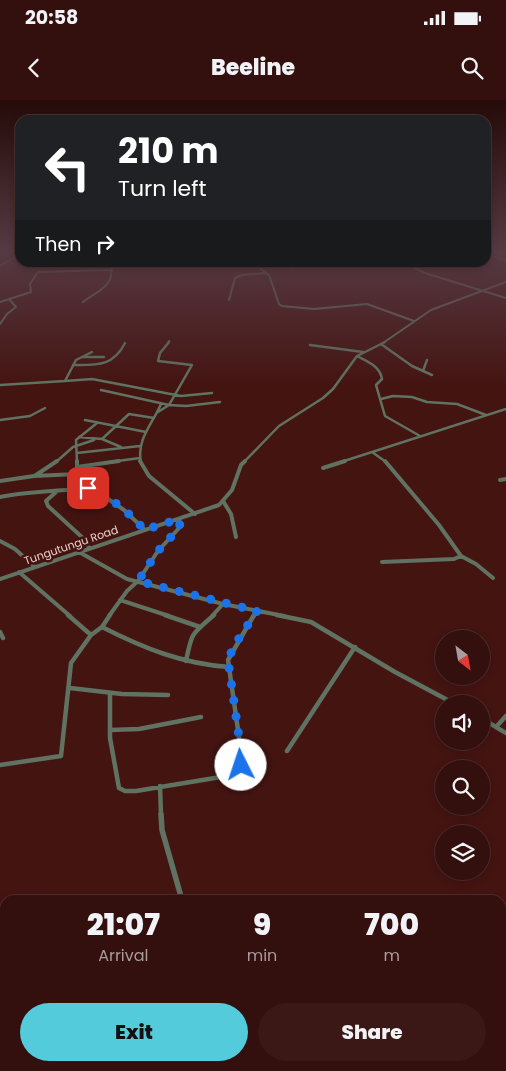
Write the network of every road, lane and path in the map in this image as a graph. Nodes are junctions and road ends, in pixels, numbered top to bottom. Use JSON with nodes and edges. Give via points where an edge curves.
{"nodes":[{"id":1,"x":21,"y":295,"type":"edge"},
{"id":2,"x":93,"y":295,"type":"edge"},
{"id":3,"x":230,"y":295,"type":"edge"},
{"id":4,"x":276,"y":295,"type":"edge"},
{"id":5,"x":469,"y":295,"type":"edge"},
{"id":6,"x":9,"y":299,"type":"junction"},
{"id":7,"x":229,"y":300,"type":"dead end"},
{"id":8,"x":0,"y":302,"type":"edge"},
{"id":9,"x":83,"y":302,"type":"dead end"},
{"id":10,"x":414,"y":322,"type":"junction"},
{"id":11,"x":0,"y":324,"type":"edge"},
{"id":12,"x":169,"y":341,"type":"dead end"},
{"id":13,"x":125,"y":344,"type":"dead end"},
{"id":14,"x":310,"y":344,"type":"dead end"},
{"id":15,"x":381,"y":344,"type":"junction"},
{"id":16,"x":92,"y":352,"type":"dead end"},
{"id":17,"x":363,"y":352,"type":"junction"},
{"id":18,"x":81,"y":356,"type":"junction"},
{"id":19,"x":357,"y":356,"type":"junction"},
{"id":20,"x":104,"y":358,"type":"dead end"},
{"id":21,"x":427,"y":360,"type":"dead end"},
{"id":22,"x":72,"y":365,"type":"junction"},
{"id":23,"x":423,"y":372,"type":"junction"},
{"id":24,"x":432,"y":375,"type":"dead end"},
{"id":25,"x":65,"y":381,"type":"junction"},
{"id":26,"x":0,"y":385,"type":"edge"},
{"id":27,"x":101,"y":390,"type":"dead end"},
{"id":28,"x":212,"y":393,"type":"dead end"},
{"id":29,"x":174,"y":395,"type":"junction"},
{"id":30,"x":381,"y":399,"type":"junction"},
{"id":31,"x":220,"y":402,"type":"dead end"},
{"id":32,"x":161,"y":404,"type":"junction"},
{"id":33,"x":169,"y":405,"type":"junction"},
{"id":34,"x":45,"y":408,"type":"dead end"},
{"id":35,"x":506,"y":409,"type":"edge"},
{"id":36,"x":158,"y":412,"type":"junction"},
{"id":37,"x":486,"y":415,"type":"junction"},
{"id":38,"x":154,"y":418,"type":"junction"},
{"id":39,"x":0,"y":420,"type":"edge"},
{"id":40,"x":85,"y":420,"type":"dead end"},
{"id":41,"x":97,"y":423,"type":"junction"},
{"id":42,"x":117,"y":426,"type":"junction"},
{"id":43,"x":146,"y":432,"type":"junction"},
{"id":44,"x":420,"y":436,"type":"junction"},
{"id":45,"x":79,"y":437,"type":"junction"},
{"id":46,"x":102,"y":439,"type":"junction"},
{"id":47,"x":95,"y":440,"type":"junction"},
{"id":48,"x":77,"y":445,"type":"junction"},
{"id":49,"x":140,"y":446,"type":"junction"},
{"id":50,"x":123,"y":447,"type":"junction"},
{"id":51,"x":372,"y":452,"type":"junction"},
{"id":52,"x":77,"y":453,"type":"junction"},
{"id":53,"x":140,"y":458,"type":"junction"},
{"id":54,"x":77,"y":467,"type":"junction"},
{"id":55,"x":323,"y":468,"type":"dead end"},
{"id":56,"x":77,"y":474,"type":"junction"},
{"id":57,"x":34,"y":476,"type":"junction"},
{"id":58,"x":506,"y":479,"type":"edge"},
{"id":59,"x":500,"y":480,"type":"dead end"},
{"id":60,"x":0,"y":481,"type":"edge"},
{"id":61,"x":76,"y":490,"type":"junction"},
{"id":62,"x":56,"y":492,"type":"junction"},
{"id":63,"x":0,"y":497,"type":"edge"},
{"id":64,"x":224,"y":501,"type":"junction"},
{"id":65,"x":195,"y":514,"type":"junction"},
{"id":66,"x":179,"y":519,"type":"junction"},
{"id":67,"x":144,"y":530,"type":"junction"},
{"id":68,"x":236,"y":538,"type":"dead end"},
{"id":69,"x":0,"y":541,"type":"edge"},
{"id":70,"x":89,"y":548,"type":"junction"},
{"id":71,"x":79,"y":552,"type":"junction"},
{"id":72,"x":461,"y":556,"type":"junction"},
{"id":73,"x":382,"y":562,"type":"dead end"},
{"id":74,"x":35,"y":567,"type":"junction"},
{"id":75,"x":19,"y":572,"type":"junction"},
{"id":76,"x":493,"y":578,"type":"dead end"},
{"id":77,"x":0,"y":579,"type":"edge"},
{"id":78,"x":138,"y":581,"type":"junction"},
{"id":79,"x":120,"y":600,"type":"junction"},
{"id":80,"x":223,"y":604,"type":"junction"},
{"id":81,"x":257,"y":611,"type":"junction"},
{"id":82,"x":200,"y":627,"type":"junction"},
{"id":83,"x":102,"y":628,"type":"junction"},
{"id":84,"x":0,"y":632,"type":"edge"},
{"id":85,"x":91,"y":635,"type":"junction"},
{"id":86,"x":3,"y":638,"type":"dead end"},
{"id":87,"x":355,"y":647,"type":"junction"},
{"id":88,"x":186,"y":661,"type":"junction"},
{"id":89,"x":229,"y":667,"type":"junction"},
{"id":90,"x":70,"y":688,"type":"junction"},
{"id":91,"x":110,"y":693,"type":"junction"},
{"id":92,"x":168,"y":695,"type":"dead end"},
{"id":93,"x":438,"y":695,"type":"edge"},
{"id":94,"x":506,"y":716,"type":"edge"},
{"id":95,"x":201,"y":717,"type":"dead end"},
{"id":96,"x":490,"y":723,"type":"edge"},
{"id":97,"x":496,"y":727,"type":"junction"},
{"id":98,"x":110,"y":730,"type":"junction"},
{"id":99,"x":506,"y":733,"type":"edge"},
{"id":100,"x":286,"y":751,"type":"dead end"},
{"id":101,"x":0,"y":765,"type":"edge"},
{"id":102,"x":160,"y":786,"type":"junction"},
{"id":103,"x":181,"y":895,"type":"edge"}],
"edges":[{"from":1,"to":6,"type":"street"},
{"from":2,"to":9,"type":"street"},
{"from":3,"to":7,"type":"street"},
{"from":4,"to":10,"type":"street","via":[[282,306],[314,309],[371,304]]},
{"from":5,"to":10,"type":"street","via":[[431,310]]},
{"from":6,"to":8,"type":"street"},
{"from":6,"to":11,"type":"street","via":[[16,307]]},
{"from":10,"to":15,"type":"street"},
{"from":12,"to":29,"type":"street","via":[[158,361],[192,365]]},
{"from":13,"to":22,"type":"street","via":[[107,363]]},
{"from":14,"to":17,"type":"street"},
{"from":15,"to":17,"type":"street"},
{"from":15,"to":23,"type":"street"},
{"from":16,"to":18,"type":"street"},
{"from":17,"to":19,"type":"street"},
{"from":18,"to":20,"type":"street"},
{"from":18,"to":22,"type":"street"},
{"from":19,"to":30,"type":"street","via":[[380,370],[382,379],[376,385]]},
{"from":19,"to":64,"type":"street","via":[[323,398],[279,426],[241,464]]},
{"from":21,"to":23,"type":"street"},
{"from":22,"to":25,"type":"street"},
{"from":23,"to":24,"type":"street"},
{"from":25,"to":26,"type":"street"},
{"from":25,"to":29,"type":"street","via":[[92,379]]},
{"from":27,"to":32,"type":"street"},
{"from":28,"to":29,"type":"street"},
{"from":29,"to":33,"type":"street"},
{"from":30,"to":37,"type":"street","via":[[412,397],[427,402],[457,404]]},
{"from":30,"to":44,"type":"street","via":[[385,416]]},
{"from":31,"to":33,"type":"street"},
{"from":32,"to":33,"type":"street"},
{"from":32,"to":36,"type":"street"},
{"from":33,"to":36,"type":"street"},
{"from":34,"to":39,"type":"street","via":[[30,416]]},
{"from":35,"to":37,"type":"street"},
{"from":36,"to":38,"type":"street"},
{"from":37,"to":44,"type":"street"},
{"from":38,"to":42,"type":"street","via":[[129,414]]},
{"from":38,"to":43,"type":"street"},
{"from":40,"to":41,"type":"street"},
{"from":41,"to":42,"type":"street"},
{"from":41,"to":45,"type":"street"},
{"from":42,"to":43,"type":"street"},
{"from":42,"to":46,"type":"street"},
{"from":43,"to":49,"type":"street"},
{"from":44,"to":51,"type":"street"},
{"from":45,"to":47,"type":"street"},
{"from":45,"to":48,"type":"street"},
{"from":46,"to":47,"type":"street"},
{"from":46,"to":50,"type":"street"},
{"from":47,"to":48,"type":"street"},
{"from":48,"to":52,"type":"street"},
{"from":48,"to":57,"type":"street"},
{"from":49,"to":50,"type":"street"},
{"from":49,"to":53,"type":"street"},
{"from":50,"to":52,"type":"street"},
{"from":51,"to":55,"type":"street"},
{"from":51,"to":72,"type":"street","via":[[382,458]]},
{"from":52,"to":54,"type":"street"},
{"from":53,"to":54,"type":"street"},
{"from":53,"to":65,"type":"street","via":[[150,479]]},
{"from":54,"to":56,"type":"street"},
{"from":56,"to":57,"type":"street"},
{"from":56,"to":61,"type":"street"},
{"from":57,"to":60,"type":"street"},
{"from":58,"to":59,"type":"street"},
{"from":61,"to":62,"type":"street"},
{"from":61,"to":67,"type":"street","via":[[95,489],[129,514]]},
{"from":62,"to":63,"type":"street","via":[[24,492]]},
{"from":62,"to":70,"type":"street","via":[[46,501],[48,506],[84,539]]},
{"from":64,"to":65,"type":"street","name":"Tungutungu Road"},
{"from":64,"to":68,"type":"street","via":[[231,514]]},
{"from":65,"to":66,"type":"street","name":"Tungutungu Road"},
{"from":66,"to":67,"type":"street","name":"Tungutungu Road"},
{"from":66,"to":78,"type":"street","via":[[180,527],[158,551]]},
{"from":67,"to":70,"type":"street","name":"Tungutungu Road"},
{"from":69,"to":74,"type":"street","via":[[15,549]]},
{"from":70,"to":71,"type":"street","name":"Tungutungu Road"},
{"from":71,"to":74,"type":"street","name":"Tungutungu Road"},
{"from":71,"to":78,"type":"street","via":[[116,573]]},
{"from":72,"to":73,"type":"street"},
{"from":72,"to":76,"type":"street"},
{"from":74,"to":75,"type":"street","name":"Tungutungu Road"},
{"from":75,"to":77,"type":"street","name":"Tungutungu Road"},
{"from":75,"to":85,"type":"street"},
{"from":78,"to":79,"type":"street"},
{"from":78,"to":80,"type":"street"},
{"from":79,"to":82,"type":"street"},
{"from":79,"to":83,"type":"street"},
{"from":80,"to":81,"type":"street"},
{"from":80,"to":82,"type":"street"},
{"from":81,"to":87,"type":"street","via":[[312,622]]},
{"from":81,"to":89,"type":"street","via":[[229,654]]},
{"from":82,"to":88,"type":"street","via":[[189,642]]},
{"from":83,"to":85,"type":"street"},
{"from":83,"to":88,"type":"street","via":[[135,644]]},
{"from":84,"to":86,"type":"street"},
{"from":85,"to":90,"type":"street","via":[[71,663]]},
{"from":87,"to":93,"type":"street"},
{"from":87,"to":100,"type":"street"},
{"from":88,"to":89,"type":"street"},
{"from":89,"to":102,"type":"street","via":[[241,765],[227,776]]},
{"from":90,"to":91,"type":"street"},
{"from":90,"to":101,"type":"street","via":[[61,756]]},
{"from":91,"to":92,"type":"street"},
{"from":91,"to":98,"type":"street"},
{"from":94,"to":97,"type":"street"},
{"from":95,"to":98,"type":"street","via":[[139,729]]},
{"from":96,"to":97,"type":"street"},
{"from":97,"to":99,"type":"street"},
{"from":98,"to":102,"type":"street","via":[[119,788],[125,792]]},
{"from":102,"to":103,"type":"street","via":[[162,830]]}]}
